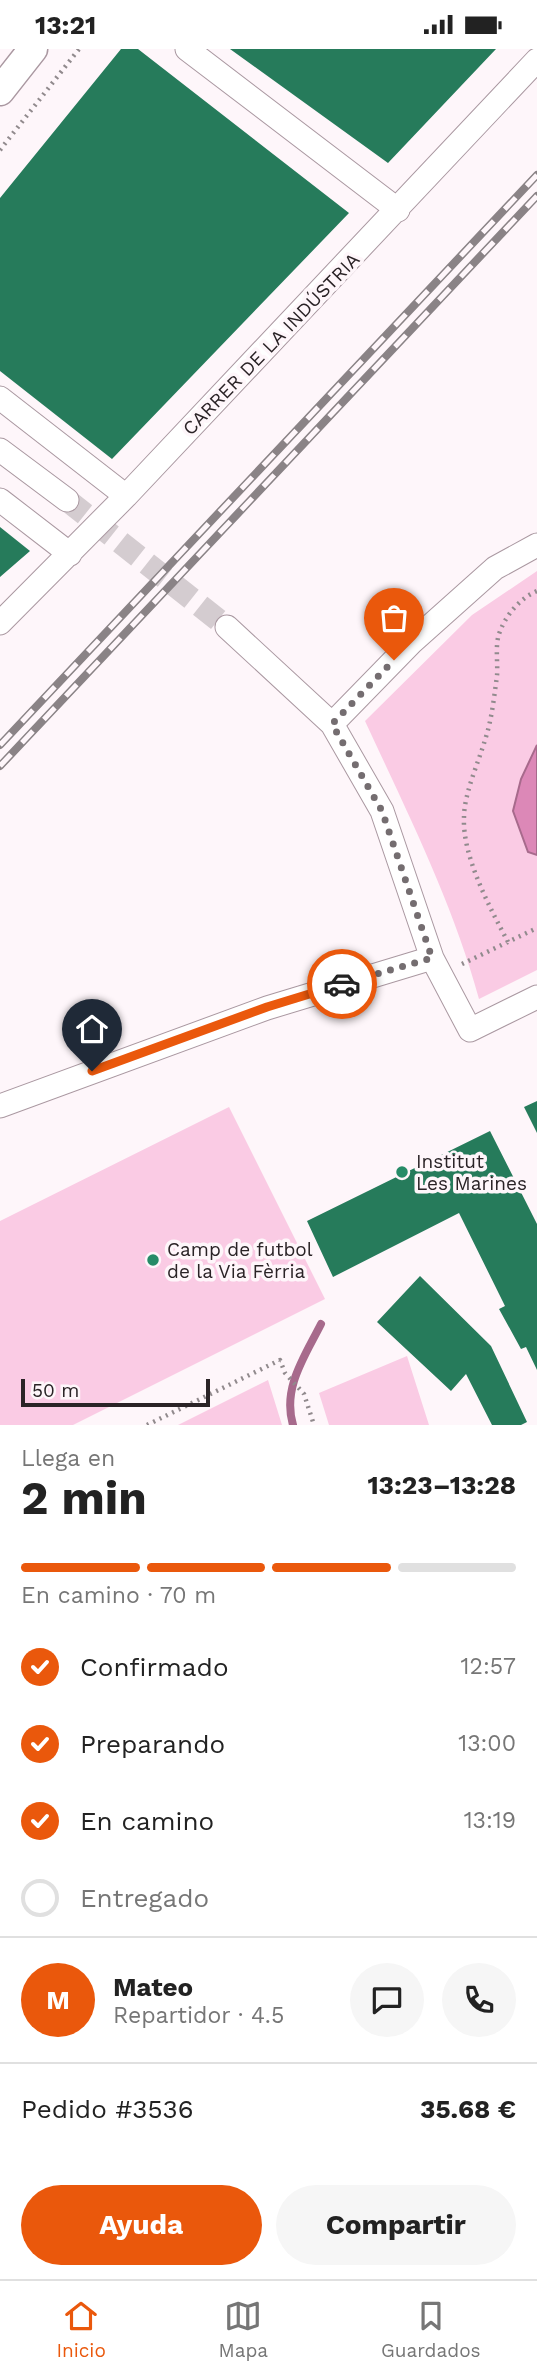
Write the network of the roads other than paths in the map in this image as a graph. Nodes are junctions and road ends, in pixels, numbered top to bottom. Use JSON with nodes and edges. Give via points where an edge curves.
{"nodes":[{"id":1,"x":33,"y":49,"type":"edge"},
{"id":2,"x":187,"y":49,"type":"edge"},
{"id":3,"x":537,"y":61,"type":"edge"},
{"id":4,"x":0,"y":91,"type":"edge"},
{"id":5,"x":398,"y":210,"type":"junction"},
{"id":6,"x":0,"y":398,"type":"edge"},
{"id":7,"x":0,"y":450,"type":"edge"},
{"id":8,"x":127,"y":496,"type":"junction"},
{"id":9,"x":0,"y":500,"type":"edge"},
{"id":10,"x":67,"y":501,"type":"tunnel mouth"},
{"id":11,"x":537,"y":545,"type":"edge"},
{"id":12,"x":70,"y":554,"type":"junction"},
{"id":13,"x":0,"y":623,"type":"edge"},
{"id":14,"x":227,"y":627,"type":"tunnel mouth"},
{"id":15,"x":332,"y":724,"type":"junction"},
{"id":16,"x":436,"y":967,"type":"junction"},
{"id":17,"x":537,"y":997,"type":"edge"},
{"id":18,"x":0,"y":1106,"type":"edge"}],
"edges":[{"from":1,"to":4,"type":"street"},
{"from":2,"to":5,"type":"street"},
{"from":3,"to":5,"type":"street","name":"CARRER DE LA INDÚSTRIA"},
{"from":5,"to":8,"type":"street","name":"CARRER DE LA INDÚSTRIA"},
{"from":6,"to":8,"type":"street"},
{"from":7,"to":10,"type":"street"},
{"from":8,"to":12,"type":"street","name":"CARRER DE LA INDÚSTRIA"},
{"from":9,"to":12,"type":"street"},
{"from":11,"to":15,"type":"street","via":[[495,568],[411,643]]},
{"from":12,"to":13,"type":"street","name":"CARRER DE LA INDÚSTRIA"},
{"from":14,"to":15,"type":"street"},
{"from":15,"to":16,"type":"street","via":[[382,811]]},
{"from":16,"to":17,"type":"street","via":[[470,1030]]},
{"from":16,"to":18,"type":"street","via":[[267,1007]]}]}
